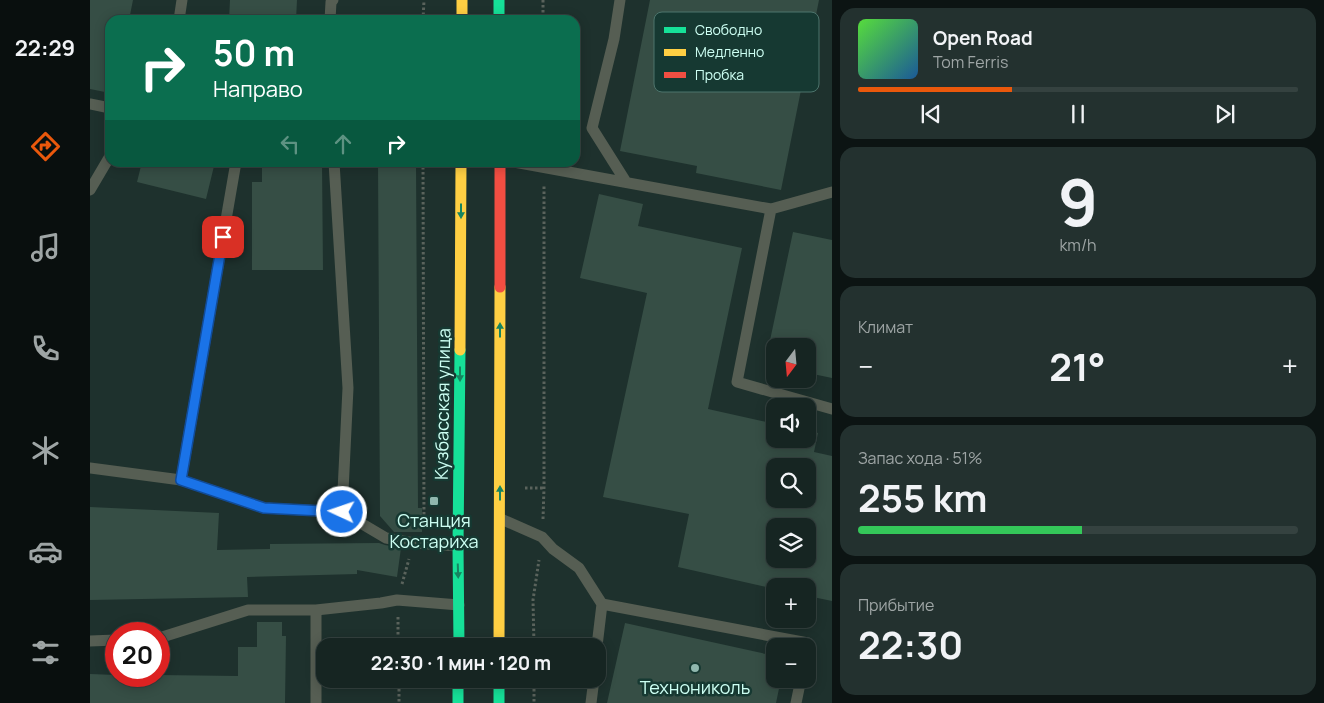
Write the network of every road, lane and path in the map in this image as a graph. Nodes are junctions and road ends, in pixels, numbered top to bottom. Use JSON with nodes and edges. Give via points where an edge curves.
{"nodes":[{"id":1,"x":182,"y":0,"type":"edge"},
{"id":2,"x":333,"y":0,"type":"edge"},
{"id":3,"x":424,"y":0,"type":"edge"},
{"id":4,"x":462,"y":0,"type":"edge"},
{"id":5,"x":499,"y":0,"type":"edge"},
{"id":6,"x":543,"y":0,"type":"edge"},
{"id":7,"x":620,"y":0,"type":"edge"},
{"id":8,"x":180,"y":15,"type":"edge"},
{"id":9,"x":330,"y":15,"type":"edge"},
{"id":10,"x":423,"y":15,"type":"edge"},
{"id":11,"x":462,"y":15,"type":"edge"},
{"id":12,"x":499,"y":15,"type":"edge"},
{"id":13,"x":543,"y":15,"type":"edge"},
{"id":14,"x":90,"y":104,"type":"edge"},
{"id":15,"x":105,"y":107,"type":"edge"},
{"id":16,"x":105,"y":164,"type":"edge"},
{"id":17,"x":235,"y":167,"type":"edge"},
{"id":18,"x":334,"y":167,"type":"edge"},
{"id":19,"x":423,"y":167,"type":"edge"},
{"id":20,"x":461,"y":167,"type":"edge"},
{"id":21,"x":500,"y":167,"type":"edge"},
{"id":22,"x":539,"y":167,"type":"edge"},
{"id":23,"x":544,"y":168,"type":"junction"},
{"id":24,"x":626,"y":182,"type":"junction"},
{"id":25,"x":90,"y":190,"type":"edge"},
{"id":26,"x":832,"y":192,"type":"edge"},
{"id":27,"x":771,"y":208,"type":"junction"},
{"id":28,"x":832,"y":409,"type":"edge"},
{"id":29,"x":90,"y":468,"type":"edge"},
{"id":30,"x":181,"y":480,"type":"junction"},
{"id":31,"x":342,"y":512,"type":"junction"},
{"id":32,"x":500,"y":518,"type":"junction"},
{"id":33,"x":542,"y":537,"type":"junction"},
{"id":34,"x":414,"y":542,"type":"junction"},
{"id":35,"x":458,"y":546,"type":"junction"},
{"id":36,"x":397,"y":600,"type":"junction"},
{"id":37,"x":602,"y":604,"type":"junction"},
{"id":38,"x":459,"y":605,"type":"junction"},
{"id":39,"x":316,"y":610,"type":"junction"},
{"id":40,"x":170,"y":635,"type":"edge"},
{"id":41,"x":398,"y":638,"type":"edge"},
{"id":42,"x":458,"y":638,"type":"edge"},
{"id":43,"x":499,"y":638,"type":"edge"},
{"id":44,"x":534,"y":638,"type":"edge"},
{"id":45,"x":598,"y":638,"type":"edge"},
{"id":46,"x":782,"y":638,"type":"edge"},
{"id":47,"x":105,"y":640,"type":"edge"},
{"id":48,"x":90,"y":641,"type":"edge"},
{"id":49,"x":399,"y":688,"type":"edge"},
{"id":50,"x":458,"y":688,"type":"edge"},
{"id":51,"x":499,"y":688,"type":"edge"},
{"id":52,"x":534,"y":688,"type":"edge"},
{"id":53,"x":593,"y":688,"type":"edge"},
{"id":54,"x":799,"y":688,"type":"edge"},
{"id":55,"x":316,"y":703,"type":"edge"},
{"id":56,"x":399,"y":703,"type":"edge"},
{"id":57,"x":458,"y":703,"type":"edge"},
{"id":58,"x":499,"y":703,"type":"edge"},
{"id":59,"x":534,"y":703,"type":"edge"},
{"id":60,"x":591,"y":703,"type":"edge"},
{"id":61,"x":796,"y":703,"type":"edge"}],
"edges":[{"from":1,"to":8,"type":"lane"},
{"from":2,"to":9,"type":"lane"},
{"from":3,"to":10,"type":"path"},
{"from":4,"to":11,"type":"main road"},
{"from":5,"to":12,"type":"main road"},
{"from":6,"to":13,"type":"path"},
{"from":7,"to":24,"type":"lane","via":[[592,128]]},
{"from":14,"to":15,"type":"lane"},
{"from":16,"to":25,"type":"lane"},
{"from":17,"to":30,"type":"lane"},
{"from":18,"to":31,"type":"lane","via":[[348,388]]},
{"from":19,"to":34,"type":"path","via":[[424,528]]},
{"from":20,"to":35,"type":"main road","name":"Кузбасская улица","one_way":true},
{"from":32,"to":21,"type":"main road","one_way":true},
{"from":22,"to":23,"type":"lane"},
{"from":23,"to":24,"type":"lane"},
{"from":23,"to":33,"type":"path"},
{"from":24,"to":27,"type":"lane"},
{"from":26,"to":27,"type":"lane"},
{"from":27,"to":28,"type":"lane","via":[[737,382]]},
{"from":29,"to":30,"type":"lane"},
{"from":30,"to":31,"type":"lane","via":[[264,508]]},
{"from":31,"to":34,"type":"lane","via":[[386,538]]},
{"from":32,"to":33,"type":"lane"},
{"from":32,"to":43,"type":"main road"},
{"from":33,"to":37,"type":"lane","via":[[579,568]]},
{"from":33,"to":44,"type":"path","via":[[534,600]]},
{"from":34,"to":35,"type":"lane"},
{"from":34,"to":36,"type":"path"},
{"from":35,"to":38,"type":"main road","name":"Кузбасская улица","one_way":true},
{"from":36,"to":38,"type":"lane"},
{"from":36,"to":39,"type":"lane"},
{"from":36,"to":41,"type":"path"},
{"from":37,"to":45,"type":"lane"},
{"from":37,"to":46,"type":"lane"},
{"from":38,"to":42,"type":"main road","name":"Кузбасская улица"},
{"from":39,"to":40,"type":"lane","via":[[248,610]]},
{"from":39,"to":55,"type":"lane"},
{"from":47,"to":48,"type":"lane"},
{"from":49,"to":56,"type":"path"},
{"from":50,"to":57,"type":"main road"},
{"from":51,"to":58,"type":"main road"},
{"from":52,"to":59,"type":"path"},
{"from":53,"to":60,"type":"lane"},
{"from":54,"to":61,"type":"lane"}]}
